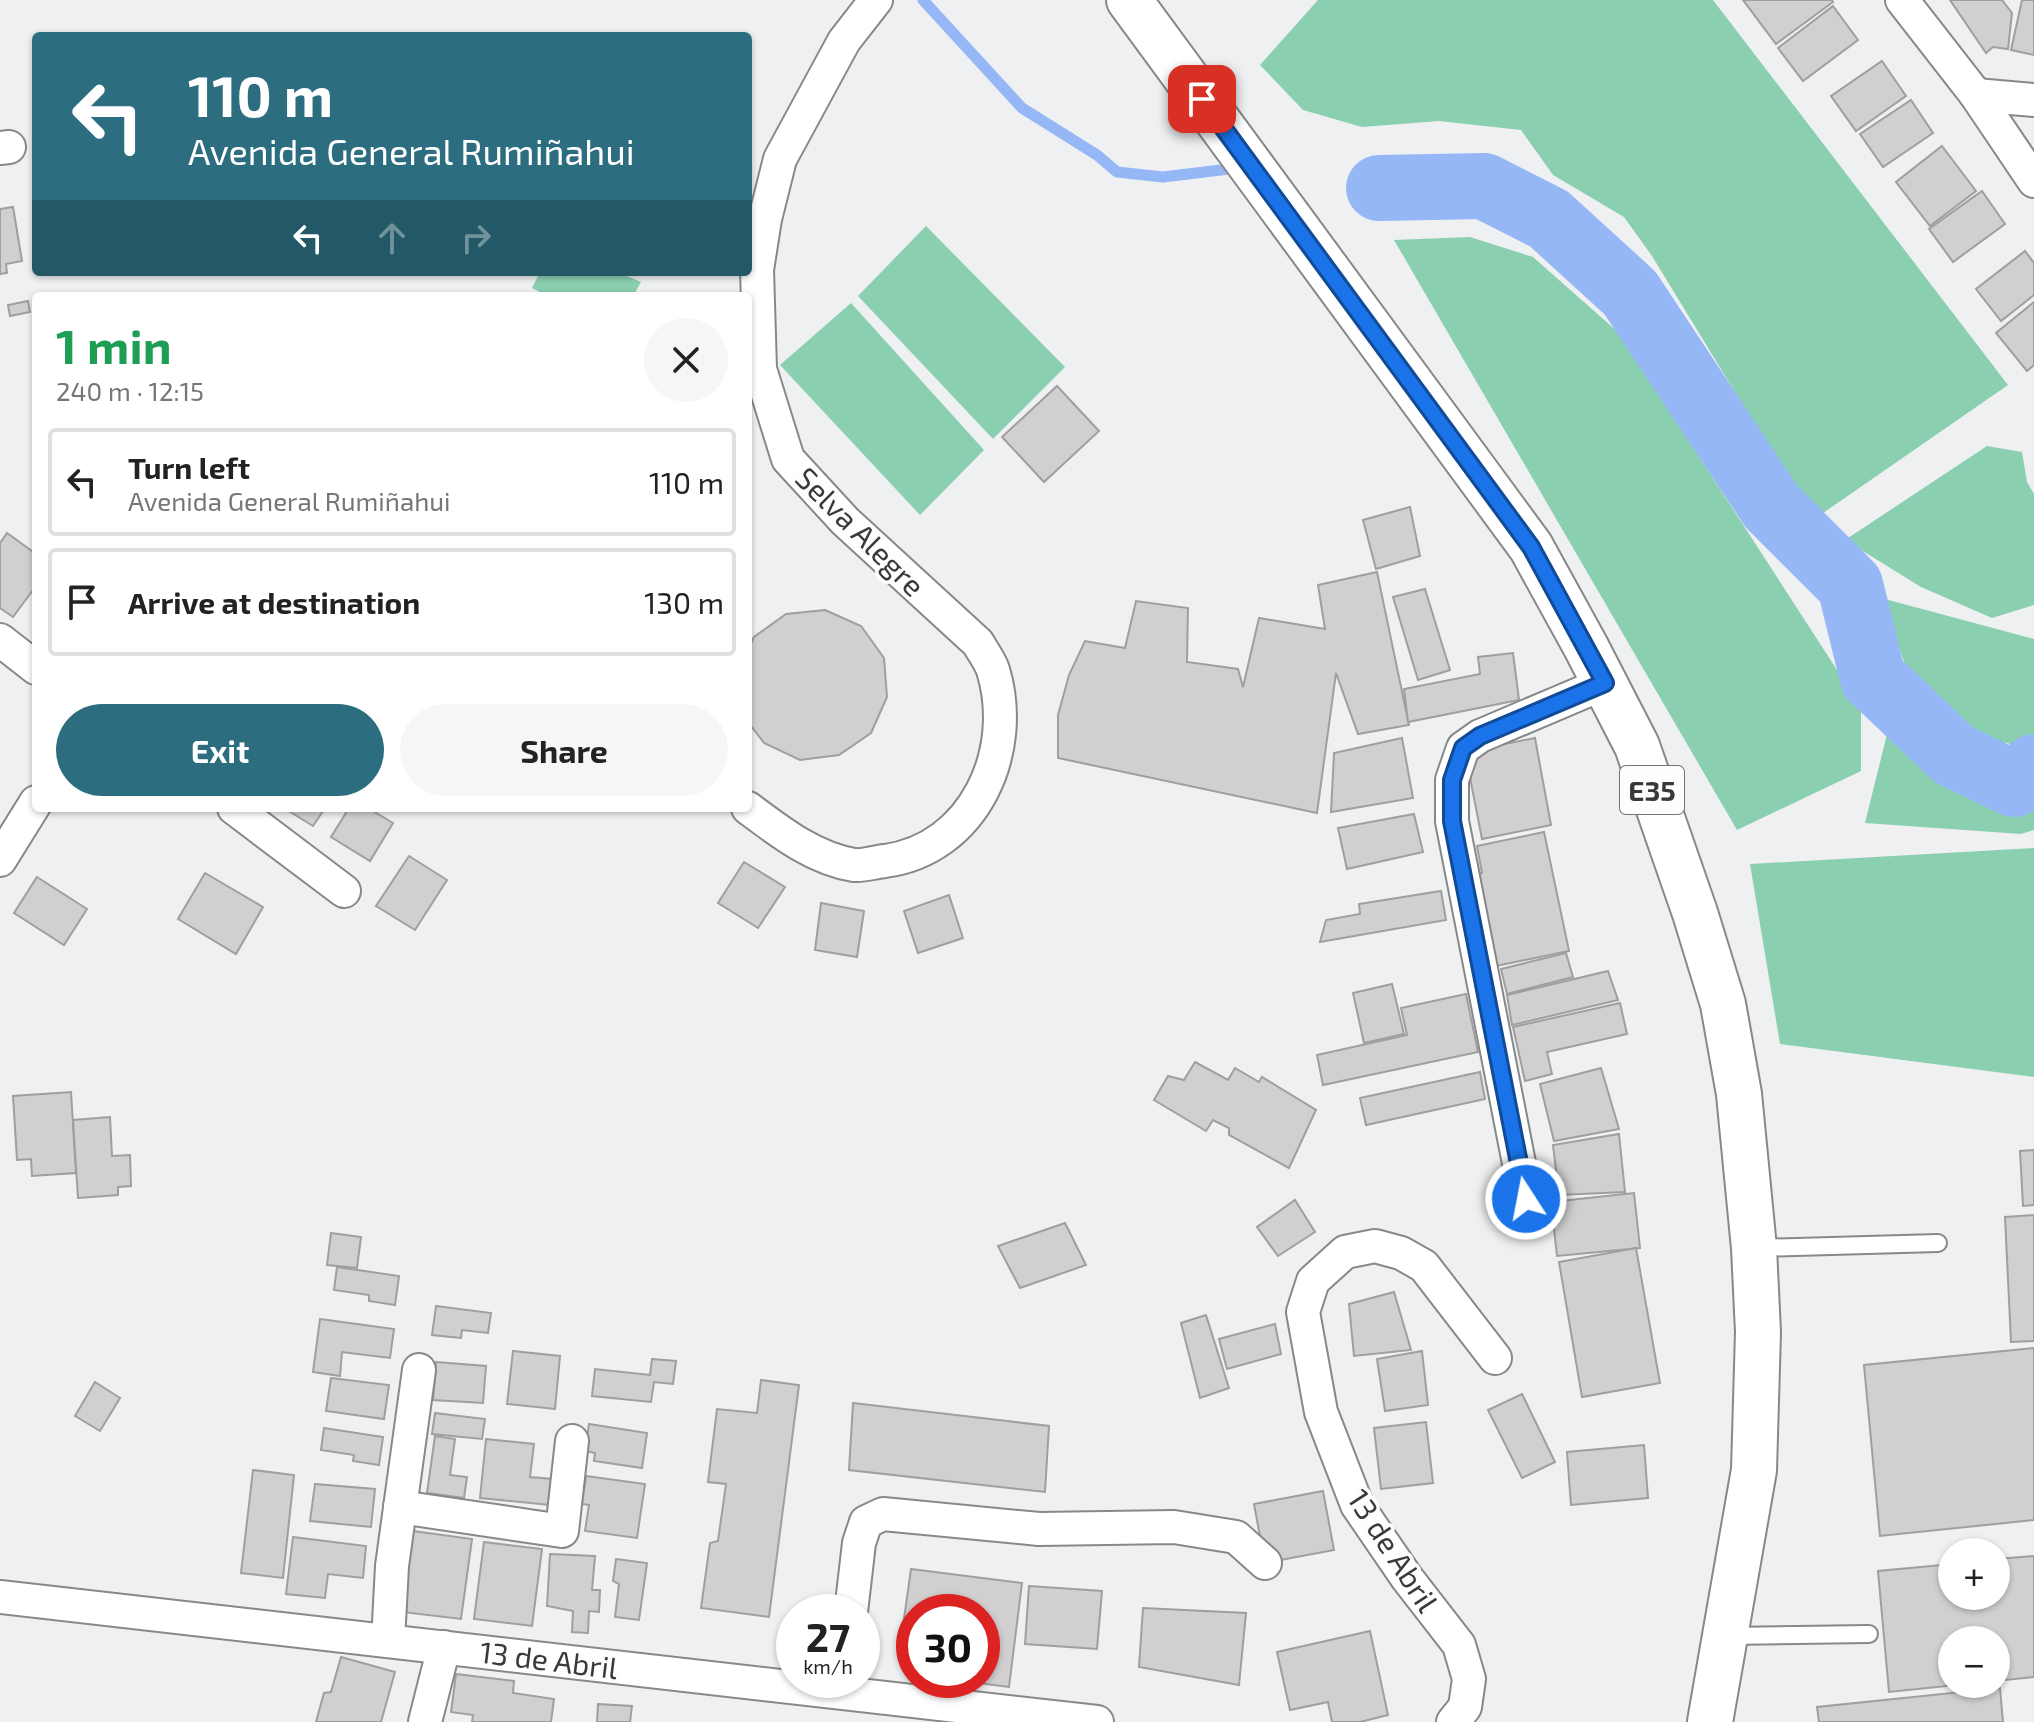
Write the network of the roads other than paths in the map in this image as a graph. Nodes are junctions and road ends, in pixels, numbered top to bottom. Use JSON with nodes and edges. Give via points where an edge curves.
{"nodes":[{"id":1,"x":876,"y":0,"type":"edge"},
{"id":2,"x":1129,"y":0,"type":"edge"},
{"id":3,"x":1902,"y":0,"type":"edge"},
{"id":4,"x":1976,"y":95,"type":"junction"},
{"id":5,"x":2034,"y":100,"type":"edge"},
{"id":6,"x":2034,"y":181,"type":"edge"},
{"id":7,"x":0,"y":640,"type":"edge"},
{"id":8,"x":32,"y":665,"type":"edge"},
{"id":9,"x":1605,"y":683,"type":"junction"},
{"id":10,"x":32,"y":808,"type":"edge"},
{"id":11,"x":752,"y":811,"type":"edge"},
{"id":12,"x":239,"y":812,"type":"edge"},
{"id":13,"x":0,"y":860,"type":"edge"},
{"id":14,"x":344,"y":891,"type":"dead end"},
{"id":15,"x":1526,"y":1199,"type":"dead end"},
{"id":16,"x":1938,"y":1243,"type":"dead end"},
{"id":17,"x":1754,"y":1248,"type":"junction"},
{"id":18,"x":1495,"y":1358,"type":"dead end"},
{"id":19,"x":419,"y":1370,"type":"dead end"},
{"id":20,"x":572,"y":1441,"type":"dead end"},
{"id":21,"x":400,"y":1507,"type":"junction"},
{"id":22,"x":1265,"y":1563,"type":"dead end"},
{"id":23,"x":853,"y":1594,"type":"edge"},
{"id":24,"x":0,"y":1597,"type":"edge"},
{"id":25,"x":1869,"y":1634,"type":"dead end"},
{"id":26,"x":1724,"y":1636,"type":"junction"},
{"id":27,"x":388,"y":1641,"type":"junction"},
{"id":28,"x":444,"y":1647,"type":"junction"},
{"id":29,"x":776,"y":1679,"type":"edge"},
{"id":30,"x":880,"y":1691,"type":"edge"},
{"id":31,"x":425,"y":1722,"type":"edge"},
{"id":32,"x":1097,"y":1722,"type":"edge"},
{"id":33,"x":1453,"y":1722,"type":"edge"},
{"id":34,"x":1710,"y":1722,"type":"edge"}],
"edges":[{"from":1,"to":11,"type":"street","name":"Selva Alegre","via":[[844,41],[780,159],[757,270],[760,369],[788,459],[845,521],[978,643],[992,668],[1000,710],[998,746],[990,777],[970,809],[946,837],[907,858],[856,865],[799,846]]},
{"from":2,"to":9,"type":"highway","number":"E35","via":[[1531,547]]},
{"from":3,"to":4,"type":"street"},
{"from":4,"to":5,"type":"street"},
{"from":4,"to":6,"type":"street"},
{"from":7,"to":8,"type":"street"},
{"from":9,"to":15,"type":"street","via":[[1480,736],[1463,748],[1452,780],[1452,821]]},
{"from":9,"to":17,"type":"highway","number":"E35","via":[[1637,746],[1723,1004],[1739,1094]]},
{"from":10,"to":13,"type":"street"},
{"from":12,"to":14,"type":"street"},
{"from":16,"to":17,"type":"lane"},
{"from":17,"to":26,"type":"highway","number":"E35","via":[[1754,1470]]},
{"from":18,"to":33,"type":"street","name":"13 de Abril","via":[[1424,1266],[1401,1253],[1375,1246],[1345,1252],[1313,1281],[1303,1312],[1321,1412],[1357,1505],[1459,1645],[1469,1679],[1465,1707]]},
{"from":19,"to":21,"type":"street"},
{"from":20,"to":21,"type":"street","via":[[562,1531]]},
{"from":21,"to":27,"type":"street"},
{"from":22,"to":23,"type":"street","via":[[1236,1537],[1174,1527],[1039,1529],[883,1514],[866,1522]]},
{"from":24,"to":27,"type":"street","name":"13 de Abril"},
{"from":25,"to":26,"type":"lane"},
{"from":26,"to":34,"type":"highway","number":"E35"},
{"from":27,"to":28,"type":"street","name":"13 de Abril"},
{"from":28,"to":29,"type":"street","name":"13 de Abril"},
{"from":28,"to":31,"type":"street"},
{"from":30,"to":32,"type":"street","name":"13 de Abril"}]}
